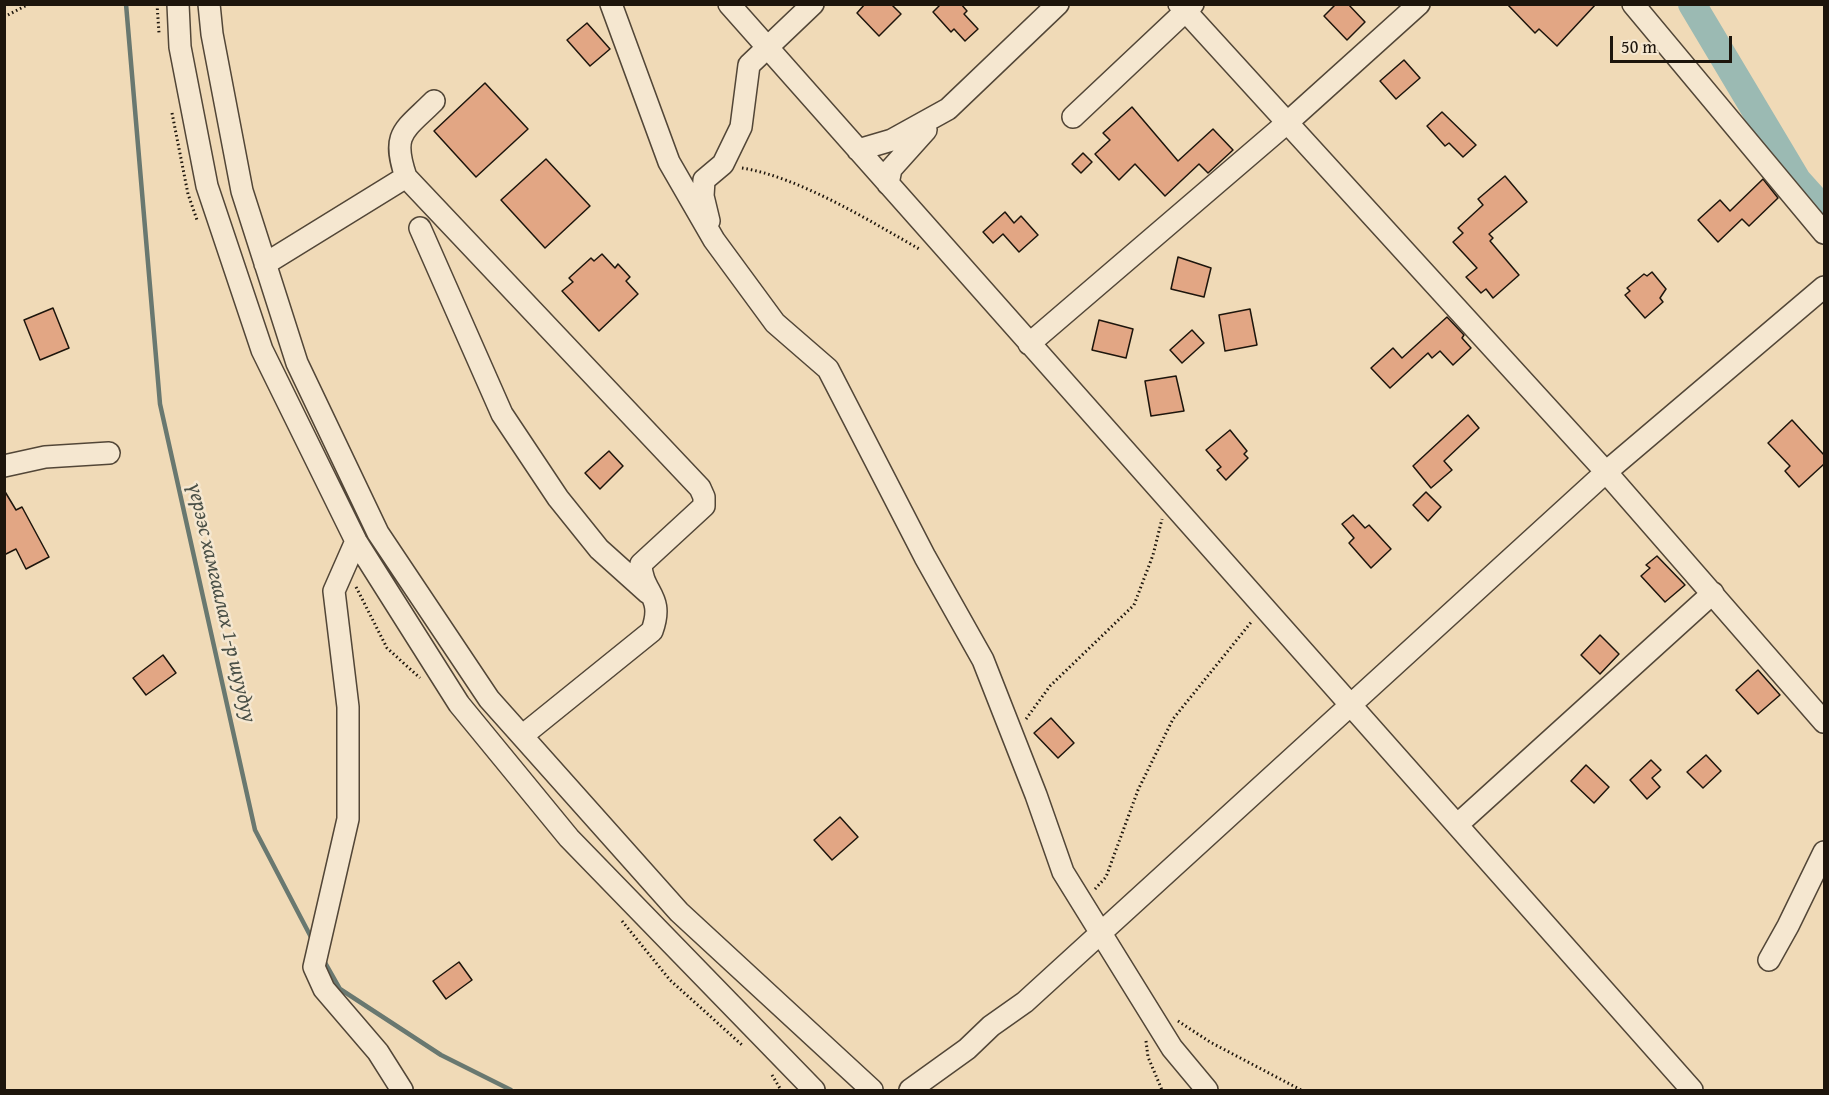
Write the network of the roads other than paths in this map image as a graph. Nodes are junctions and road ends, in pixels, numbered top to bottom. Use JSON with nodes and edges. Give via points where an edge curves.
{"nodes":[{"id":1,"x":178,"y":4,"type":"edge"},
{"id":2,"x":209,"y":4,"type":"edge"},
{"id":3,"x":611,"y":4,"type":"edge"},
{"id":4,"x":729,"y":4,"type":"edge"},
{"id":5,"x":813,"y":4,"type":"edge"},
{"id":6,"x":1058,"y":4,"type":"edge"},
{"id":7,"x":1419,"y":4,"type":"edge"},
{"id":8,"x":1633,"y":4,"type":"edge"},
{"id":9,"x":1186,"y":7,"type":"edge"},
{"id":10,"x":767,"y":46,"type":"junction"},
{"id":11,"x":434,"y":101,"type":"dead end"},
{"id":12,"x":948,"y":109,"type":"junction"},
{"id":13,"x":1073,"y":117,"type":"dead end"},
{"id":14,"x":1288,"y":122,"type":"junction"},
{"id":15,"x":858,"y":150,"type":"junction"},
{"id":16,"x":406,"y":177,"type":"junction"},
{"id":17,"x":888,"y":184,"type":"junction"},
{"id":18,"x":420,"y":228,"type":"dead end"},
{"id":19,"x":1824,"y":233,"type":"edge"},
{"id":20,"x":714,"y":240,"type":"junction"},
{"id":21,"x":265,"y":264,"type":"junction"},
{"id":22,"x":1824,"y":287,"type":"edge"},
{"id":23,"x":1029,"y":344,"type":"junction"},
{"id":24,"x":109,"y":453,"type":"dead end"},
{"id":25,"x":4,"y":466,"type":"edge"},
{"id":26,"x":1606,"y":472,"type":"junction"},
{"id":27,"x":356,"y":541,"type":"junction"},
{"id":28,"x":1713,"y":593,"type":"junction"},
{"id":29,"x":655,"y":600,"type":"junction"},
{"id":30,"x":1349,"y":705,"type":"junction"},
{"id":31,"x":1824,"y":722,"type":"edge"},
{"id":32,"x":522,"y":736,"type":"junction"},
{"id":33,"x":1457,"y":825,"type":"junction"},
{"id":34,"x":1824,"y":852,"type":"edge"},
{"id":35,"x":1101,"y":932,"type":"junction"},
{"id":36,"x":1769,"y":960,"type":"dead end"},
{"id":37,"x":402,"y":1090,"type":"edge"},
{"id":38,"x":814,"y":1090,"type":"edge"},
{"id":39,"x":872,"y":1090,"type":"edge"},
{"id":40,"x":910,"y":1090,"type":"edge"},
{"id":41,"x":1207,"y":1090,"type":"edge"},
{"id":42,"x":1692,"y":1090,"type":"edge"}],
"edges":[{"from":1,"to":27,"type":"street","via":[[180,47],[207,186],[262,350]]},
{"from":2,"to":21,"type":"street","via":[[242,191]]},
{"from":3,"to":20,"type":"street","via":[[669,162]]},
{"from":4,"to":10,"type":"street"},
{"from":5,"to":10,"type":"street"},
{"from":6,"to":12,"type":"street"},
{"from":7,"to":14,"type":"street"},
{"from":8,"to":19,"type":"street"},
{"from":9,"to":13,"type":"street"},
{"from":9,"to":14,"type":"street"},
{"from":10,"to":15,"type":"street"},
{"from":10,"to":20,"type":"street","via":[[749,65],[741,127],[723,165],[704,180],[703,196]]},
{"from":11,"to":16,"type":"street","via":[[402,133],[398,145]]},
{"from":12,"to":15,"type":"street","via":[[892,140]]},
{"from":12,"to":17,"type":"street","via":[[907,148],[891,168]]},
{"from":14,"to":23,"type":"street"},
{"from":14,"to":26,"type":"street"},
{"from":15,"to":17,"type":"street"},
{"from":16,"to":21,"type":"street"},
{"from":16,"to":29,"type":"street","via":[[700,488],[704,506],[641,564],[642,577]]},
{"from":17,"to":23,"type":"street"},
{"from":18,"to":29,"type":"street","via":[[502,414],[558,498],[599,549]]},
{"from":20,"to":35,"type":"street","via":[[775,323],[828,369],[925,558],[983,660],[1063,872]]},
{"from":21,"to":32,"type":"street","via":[[297,363],[378,533],[489,699]]},
{"from":22,"to":26,"type":"street"},
{"from":23,"to":30,"type":"street"},
{"from":24,"to":25,"type":"street","via":[[45,457]]},
{"from":26,"to":28,"type":"street"},
{"from":26,"to":30,"type":"street"},
{"from":27,"to":37,"type":"street","via":[[334,591],[348,707],[348,819],[314,966],[324,989],[378,1052]]},
{"from":27,"to":38,"type":"street","via":[[459,704],[569,838]]},
{"from":28,"to":31,"type":"street"},
{"from":28,"to":33,"type":"street"},
{"from":29,"to":32,"type":"street","via":[[657,615],[652,631]]},
{"from":30,"to":33,"type":"street"},
{"from":30,"to":35,"type":"street"},
{"from":32,"to":39,"type":"street","via":[[679,912]]},
{"from":33,"to":42,"type":"street"},
{"from":34,"to":36,"type":"street"},
{"from":35,"to":40,"type":"street","via":[[1024,1002]]},
{"from":35,"to":41,"type":"street","via":[[1172,1048]]}]}
